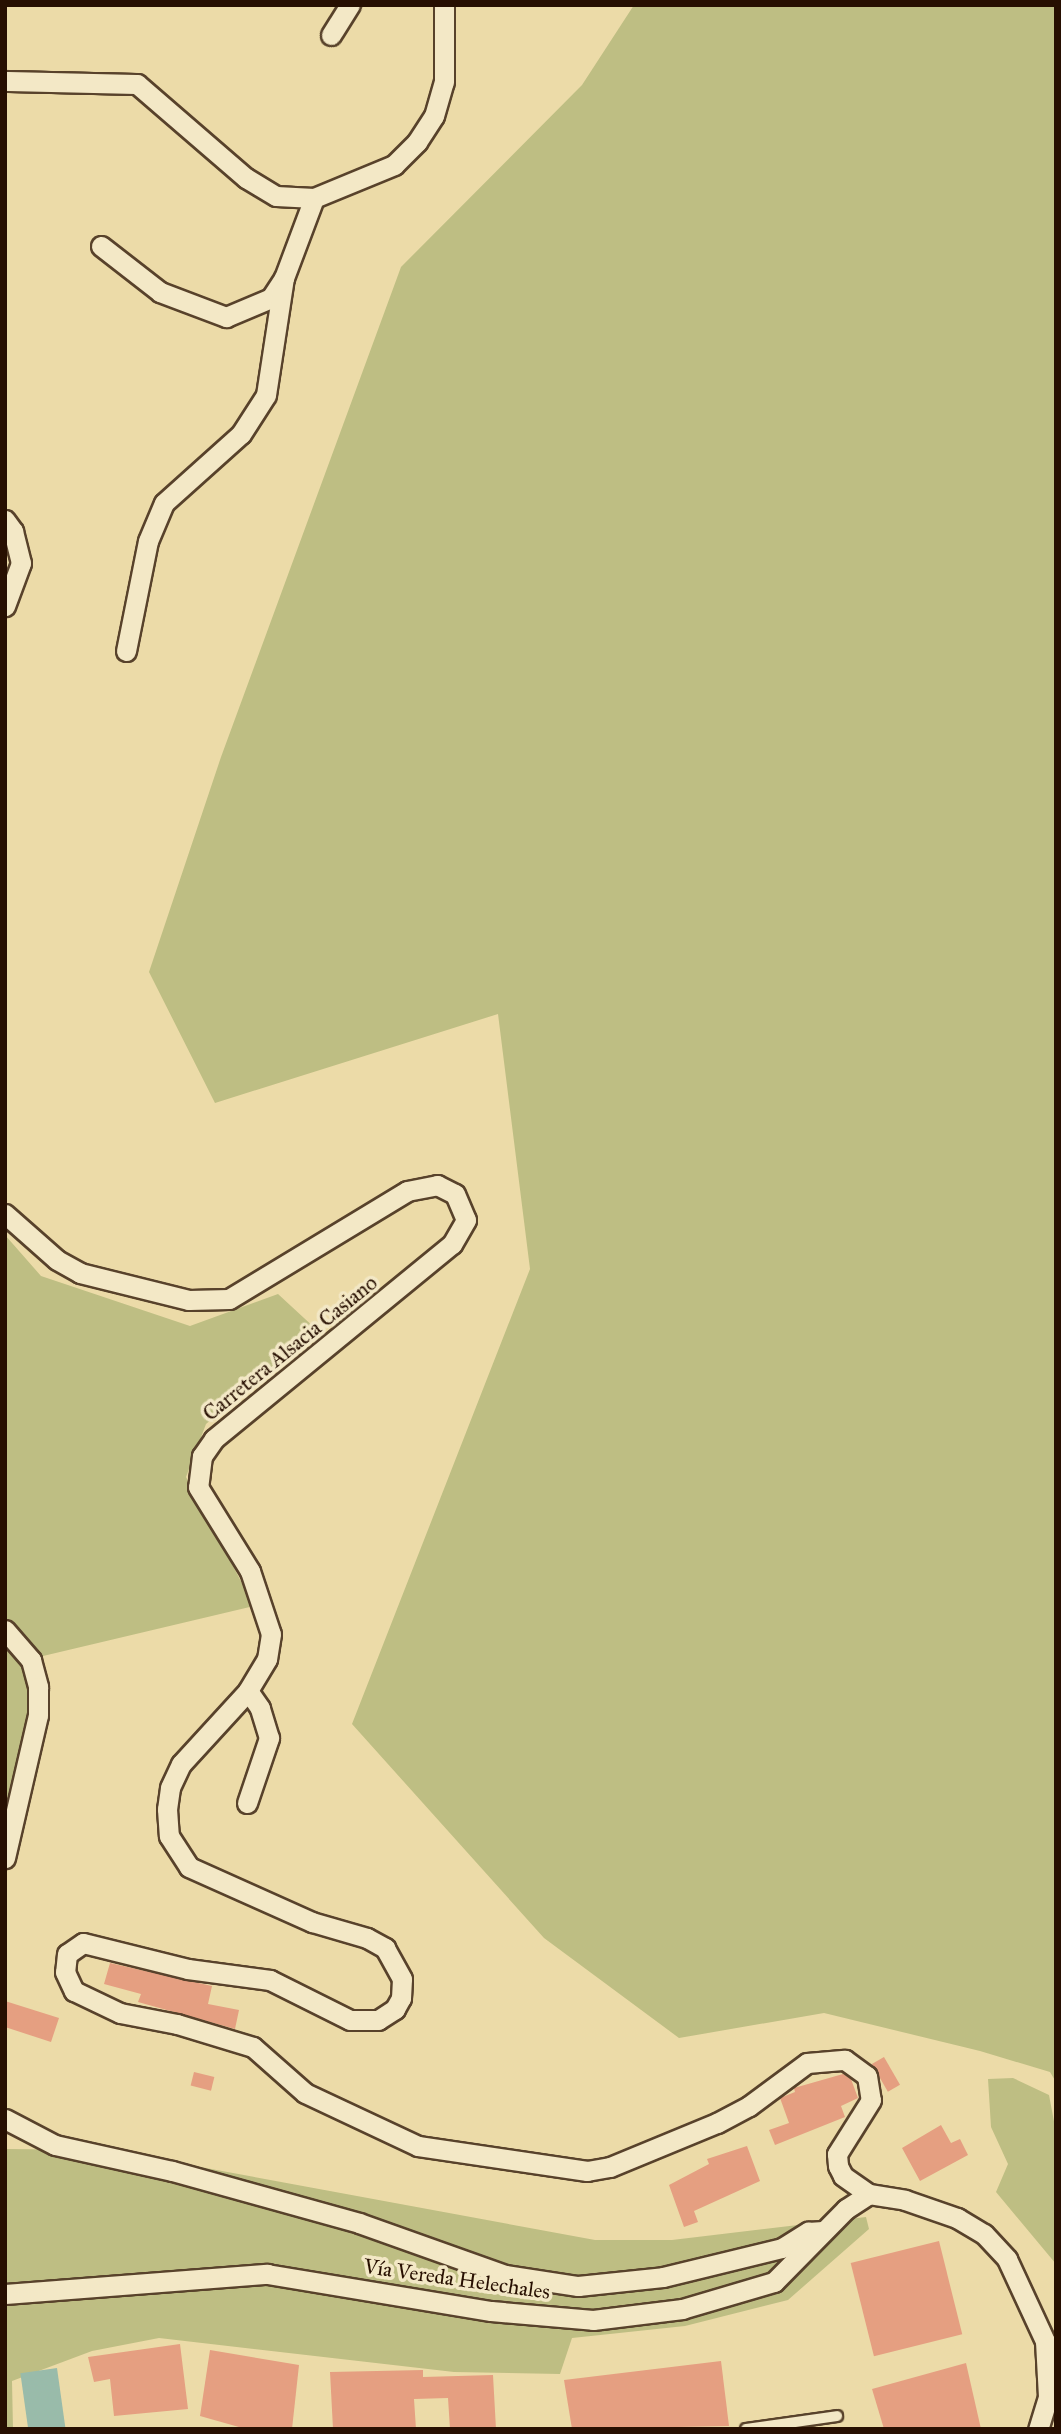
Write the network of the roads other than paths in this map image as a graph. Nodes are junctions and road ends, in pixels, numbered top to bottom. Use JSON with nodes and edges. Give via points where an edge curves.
{"nodes":[{"id":1,"x":350,"y":5,"type":"edge"},
{"id":2,"x":444,"y":5,"type":"edge"},
{"id":3,"x":331,"y":35,"type":"dead end"},
{"id":4,"x":5,"y":81,"type":"edge"},
{"id":5,"x":314,"y":198,"type":"junction"},
{"id":6,"x":102,"y":246,"type":"dead end"},
{"id":7,"x":284,"y":278,"type":"junction"},
{"id":8,"x":5,"y":520,"type":"edge"},
{"id":9,"x":5,"y":606,"type":"edge"},
{"id":10,"x":126,"y":651,"type":"dead end"},
{"id":11,"x":5,"y":1214,"type":"edge"},
{"id":12,"x":5,"y":1630,"type":"edge"},
{"id":13,"x":248,"y":1691,"type":"junction"},
{"id":14,"x":247,"y":1803,"type":"dead end"},
{"id":15,"x":5,"y":1858,"type":"edge"},
{"id":16,"x":5,"y":2119,"type":"edge"},
{"id":17,"x":869,"y":2194,"type":"junction"},
{"id":18,"x":824,"y":2231,"type":"junction"},
{"id":19,"x":5,"y":2294,"type":"edge"},
{"id":20,"x":837,"y":2416,"type":"dead end"},
{"id":21,"x":1036,"y":2427,"type":"edge"},
{"id":22,"x":746,"y":2429,"type":"edge"}],
"edges":[{"from":1,"to":3,"type":"street"},
{"from":2,"to":5,"type":"street","via":[[444,82],[434,116],[417,142],[394,165]]},
{"from":4,"to":5,"type":"street","via":[[137,85],[246,178],[276,196]]},
{"from":5,"to":7,"type":"street"},
{"from":6,"to":7,"type":"street","via":[[160,292],[226,317],[271,298]]},
{"from":7,"to":10,"type":"street","via":[[265,395],[241,434],[164,503],[148,541]]},
{"from":8,"to":9,"type":"street","via":[[13,531],[21,564]]},
{"from":11,"to":13,"type":"street","name":"Carretera Alsacia Casiano","via":[[57,1260],[80,1273],[189,1300],[229,1299],[407,1191],[437,1185],[455,1194],[463,1205],[466,1220],[452,1244],[214,1440],[202,1456],[198,1487],[250,1570],[271,1634],[267,1659]]},
{"from":12,"to":15,"type":"street","via":[[30,1660],[38,1688],[38,1714]]},
{"from":13,"to":14,"type":"street","via":[[260,1708],[269,1738]]},
{"from":13,"to":17,"type":"street","name":"Carretera Alsacia Casiano","via":[[206,1732],[170,1788],[169,1836],[178,1854],[204,1877],[385,1948],[401,1979],[401,1998],[395,2009],[378,2020],[350,2020],[270,1980],[188,1969],[83,1943],[67,1954],[65,1972],[74,1991],[120,2013],[253,2047],[304,2093],[418,2146],[587,2171],[610,2167],[717,2123],[749,2106],[807,2063],[845,2060],[867,2076],[871,2100],[836,2154],[838,2166],[843,2176]]},
{"from":16,"to":18,"type":"street","via":[[55,2145],[172,2171],[359,2223],[505,2275],[578,2286],[663,2277],[782,2248],[808,2232]]},
{"from":17,"to":18,"type":"street","name":"Vía Vereda Helechales"},
{"from":17,"to":21,"type":"street","via":[[957,2217],[984,2234],[1007,2259],[1045,2341],[1048,2396]]},
{"from":18,"to":19,"type":"street","name":"Vía Vereda Helechales","via":[[775,2282],[682,2309],[593,2319],[491,2311],[267,2274]]},
{"from":20,"to":22,"type":"lane"}]}
